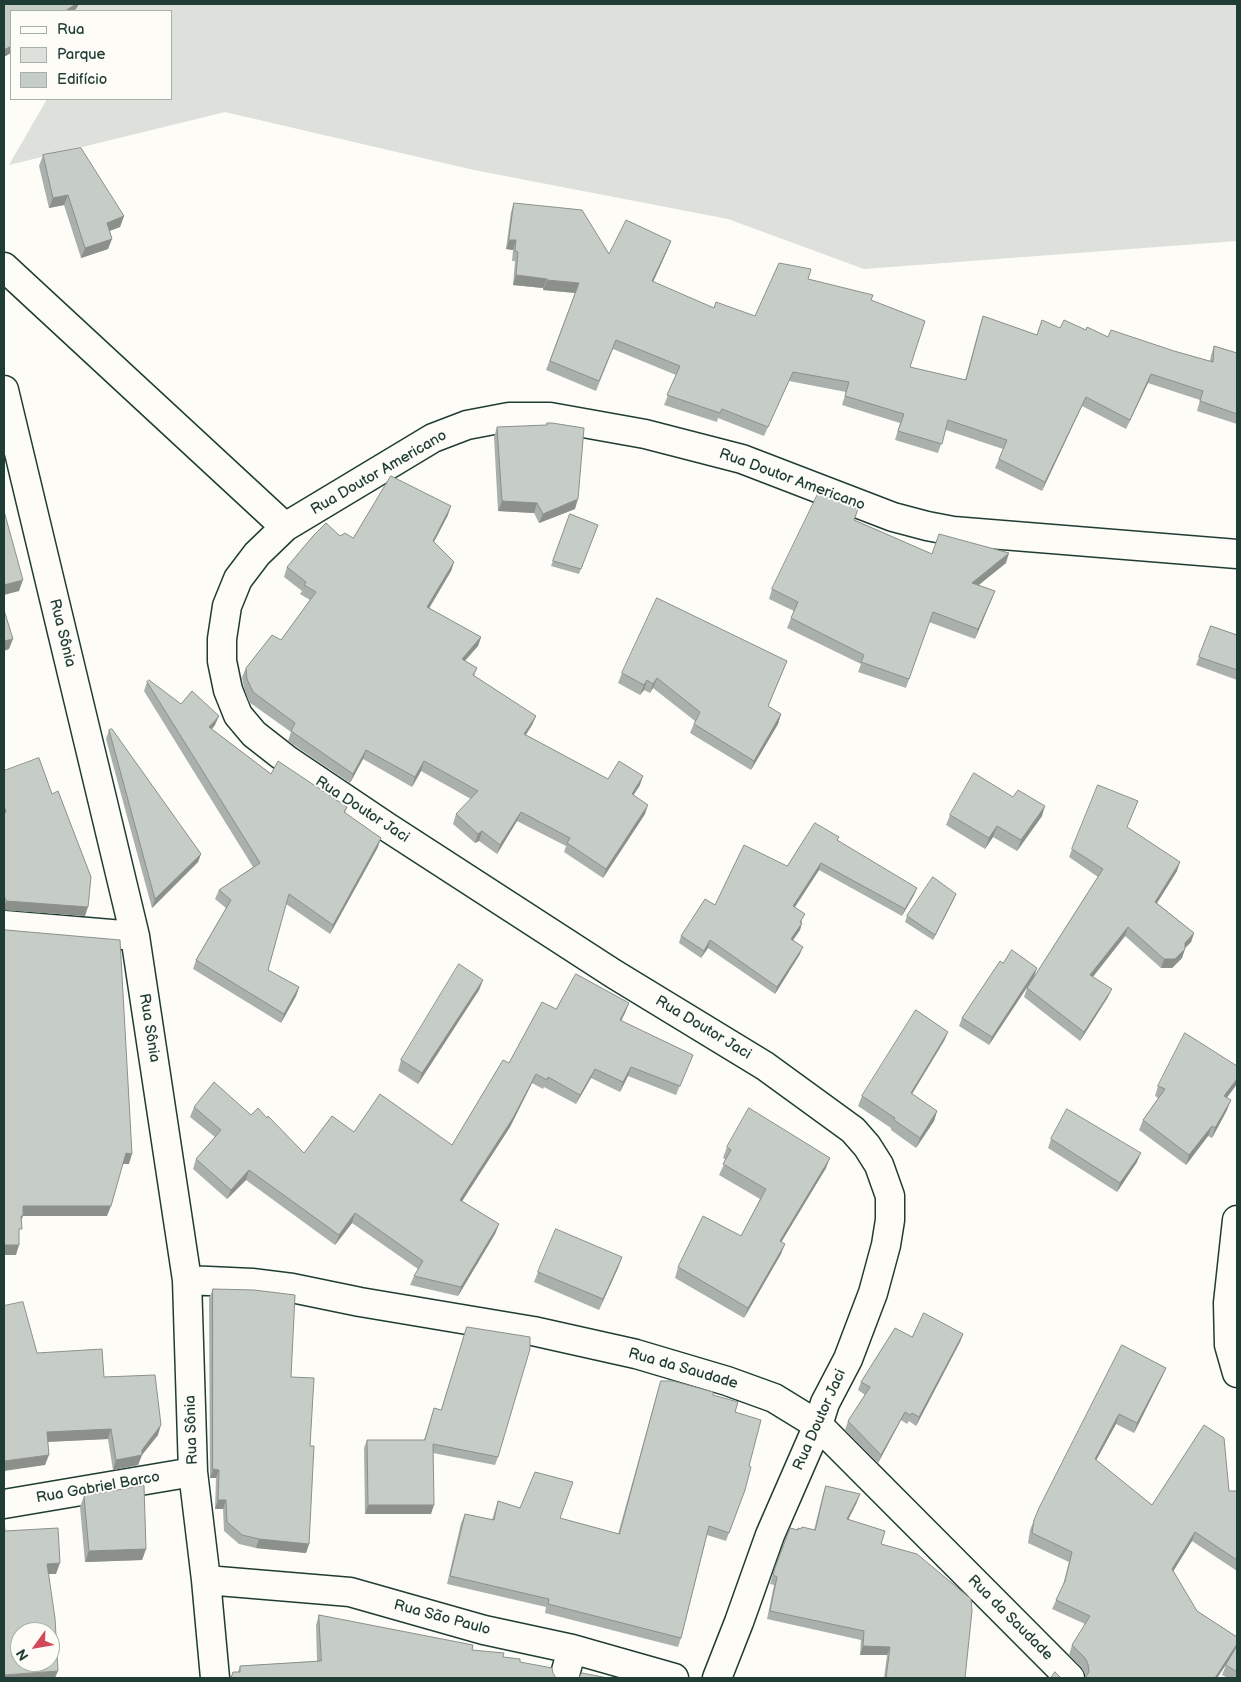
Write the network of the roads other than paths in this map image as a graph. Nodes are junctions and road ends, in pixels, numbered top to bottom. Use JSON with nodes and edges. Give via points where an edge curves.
{"nodes":[{"id":1,"x":4,"y":267,"type":"edge"},
{"id":2,"x":4,"y":390,"type":"edge"},
{"id":3,"x":285,"y":528,"type":"junction"},
{"id":4,"x":1237,"y":554,"type":"edge"},
{"id":5,"x":4,"y":926,"type":"edge"},
{"id":6,"x":136,"y":936,"type":"junction"},
{"id":7,"x":1237,"y":1220,"type":"edge"},
{"id":8,"x":187,"y":1280,"type":"junction"},
{"id":9,"x":1237,"y":1373,"type":"edge"},
{"id":10,"x":818,"y":1424,"type":"junction"},
{"id":11,"x":193,"y":1472,"type":"junction"},
{"id":12,"x":4,"y":1504,"type":"edge"},
{"id":13,"x":206,"y":1580,"type":"junction"},
{"id":14,"x":572,"y":1650,"type":"junction"},
{"id":15,"x":215,"y":1678,"type":"edge"},
{"id":16,"x":564,"y":1678,"type":"edge"},
{"id":17,"x":674,"y":1678,"type":"edge"},
{"id":18,"x":717,"y":1678,"type":"edge"},
{"id":19,"x":1070,"y":1678,"type":"edge"}],
"edges":[{"from":1,"to":3,"type":"street"},
{"from":2,"to":6,"type":"street","name":"Rua Sônia"},
{"from":3,"to":4,"type":"street","name":"Rua Doutor Americano","via":[[433,438],[467,425],[508,417],[550,418],[645,434],[742,459],[893,517],[928,526],[963,532]]},
{"from":3,"to":10,"type":"street","name":"Rua Doutor Jaci","via":[[257,554],[238,579],[227,606],[222,639],[222,661],[228,690],[238,715],[254,734],[387,828],[614,974],[765,1066],[853,1130],[879,1165],[890,1196],[886,1245],[873,1294]]},
{"from":5,"to":6,"type":"street"},
{"from":6,"to":8,"type":"street","name":"Rua Sônia"},
{"from":7,"to":9,"type":"street","via":[[1228,1311],[1229,1345]]},
{"from":8,"to":10,"type":"street","name":"Rua da Saudade","via":[[292,1288],[533,1331],[636,1354],[774,1398]]},
{"from":8,"to":11,"type":"street","name":"Rua Sônia"},
{"from":10,"to":18,"type":"street","name":"Rua Doutor Jaci","via":[[770,1535]]},
{"from":10,"to":19,"type":"street","name":"Rua da Saudade"},
{"from":11,"to":12,"type":"street","name":"Rua Gabriel Barco"},
{"from":11,"to":13,"type":"street","name":"Rua Sônia"},
{"from":13,"to":14,"type":"street","name":"Rua São Paulo","via":[[350,1592],[484,1630]]},
{"from":13,"to":15,"type":"street","name":"Rua Sônia"},
{"from":14,"to":16,"type":"street"},
{"from":14,"to":17,"type":"street","name":"Rua São Paulo"}]}
